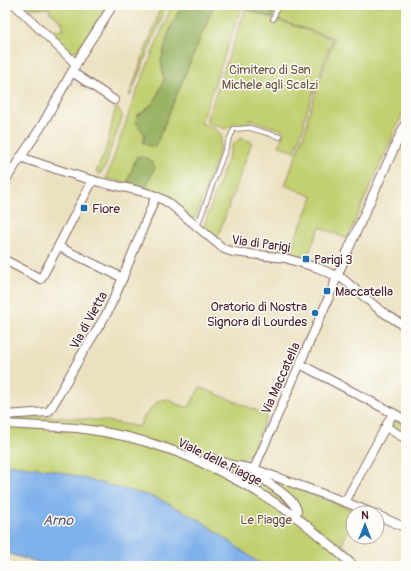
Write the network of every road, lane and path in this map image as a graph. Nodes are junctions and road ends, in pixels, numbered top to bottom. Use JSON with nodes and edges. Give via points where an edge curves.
{"nodes":[{"id":1,"x":15,"y":5,"type":"edge"},
{"id":2,"x":113,"y":5,"type":"edge"},
{"id":3,"x":278,"y":5,"type":"edge"},
{"id":4,"x":273,"y":19,"type":"dead end"},
{"id":5,"x":76,"y":64,"type":"junction"},
{"id":6,"x":72,"y":72,"type":"junction"},
{"id":7,"x":114,"y":100,"type":"dead end"},
{"id":8,"x":405,"y":125,"type":"edge"},
{"id":9,"x":280,"y":137,"type":"dead end"},
{"id":10,"x":20,"y":157,"type":"junction"},
{"id":11,"x":9,"y":167,"type":"edge"},
{"id":12,"x":93,"y":180,"type":"junction"},
{"id":13,"x":5,"y":181,"type":"edge"},
{"id":14,"x":156,"y":196,"type":"junction"},
{"id":15,"x":197,"y":227,"type":"junction"},
{"id":16,"x":59,"y":247,"type":"junction"},
{"id":17,"x":5,"y":260,"type":"edge"},
{"id":18,"x":337,"y":276,"type":"junction"},
{"id":19,"x":123,"y":278,"type":"junction"},
{"id":20,"x":405,"y":325,"type":"edge"},
{"id":21,"x":300,"y":364,"type":"junction"},
{"id":22,"x":275,"y":385,"type":"dead end"},
{"id":23,"x":288,"y":391,"type":"junction"},
{"id":24,"x":393,"y":413,"type":"junction"},
{"id":25,"x":5,"y":415,"type":"edge"},
{"id":26,"x":406,"y":420,"type":"edge"},
{"id":27,"x":5,"y":424,"type":"edge"},
{"id":28,"x":386,"y":427,"type":"junction"},
{"id":29,"x":406,"y":439,"type":"edge"},
{"id":30,"x":201,"y":462,"type":"junction"},
{"id":31,"x":254,"y":469,"type":"junction"},
{"id":32,"x":345,"y":502,"type":"junction"},
{"id":33,"x":352,"y":505,"type":"edge"},
{"id":34,"x":295,"y":517,"type":"junction"},
{"id":35,"x":385,"y":519,"type":"edge"},
{"id":36,"x":406,"y":528,"type":"edge"},
{"id":37,"x":354,"y":566,"type":"edge"}],
"edges":[{"from":1,"to":5,"type":"street"},
{"from":2,"to":5,"type":"street"},
{"from":3,"to":4,"type":"lane"},
{"from":5,"to":6,"type":"street"},
{"from":6,"to":7,"type":"street"},
{"from":6,"to":10,"type":"street","via":[[41,127]]},
{"from":8,"to":18,"type":"street","name":"Via Maccatella"},
{"from":9,"to":15,"type":"lane","via":[[250,128],[234,129]]},
{"from":10,"to":11,"type":"street"},
{"from":10,"to":12,"type":"street","name":"Via di Parigi"},
{"from":11,"to":13,"type":"street"},
{"from":12,"to":14,"type":"street","name":"Via di Parigi"},
{"from":12,"to":16,"type":"street"},
{"from":14,"to":15,"type":"street","name":"Via di Parigi","via":[[165,200]]},
{"from":14,"to":19,"type":"street","name":"Via di Vietta"},
{"from":15,"to":18,"type":"street","name":"Via di Parigi","via":[[229,252],[285,258]]},
{"from":16,"to":17,"type":"street","via":[[41,279]]},
{"from":16,"to":19,"type":"street"},
{"from":18,"to":20,"type":"street","name":"Via di Parigi","via":[[386,315]]},
{"from":18,"to":21,"type":"street","name":"Via Maccatella"},
{"from":19,"to":25,"type":"street","name":"Via di Vietta","via":[[107,314],[50,410]]},
{"from":21,"to":23,"type":"street","name":"Via Maccatella"},
{"from":21,"to":24,"type":"street"},
{"from":22,"to":23,"type":"lane"},
{"from":23,"to":31,"type":"street","name":"Via Maccatella"},
{"from":24,"to":26,"type":"street"},
{"from":24,"to":28,"type":"street"},
{"from":27,"to":30,"type":"street","name":"Viale delle Piagge","via":[[77,428],[117,434],[175,451]]},
{"from":28,"to":29,"type":"street"},
{"from":28,"to":32,"type":"street"},
{"from":30,"to":31,"type":"street","via":[[211,458]]},
{"from":30,"to":34,"type":"street","name":"Viale delle Piagge","via":[[236,480]]},
{"from":31,"to":32,"type":"street"},
{"from":31,"to":34,"type":"street","via":[[292,501],[297,512]]},
{"from":32,"to":33,"type":"street"},
{"from":34,"to":37,"type":"street","name":"Viale delle Piagge"},
{"from":35,"to":36,"type":"street"}]}
